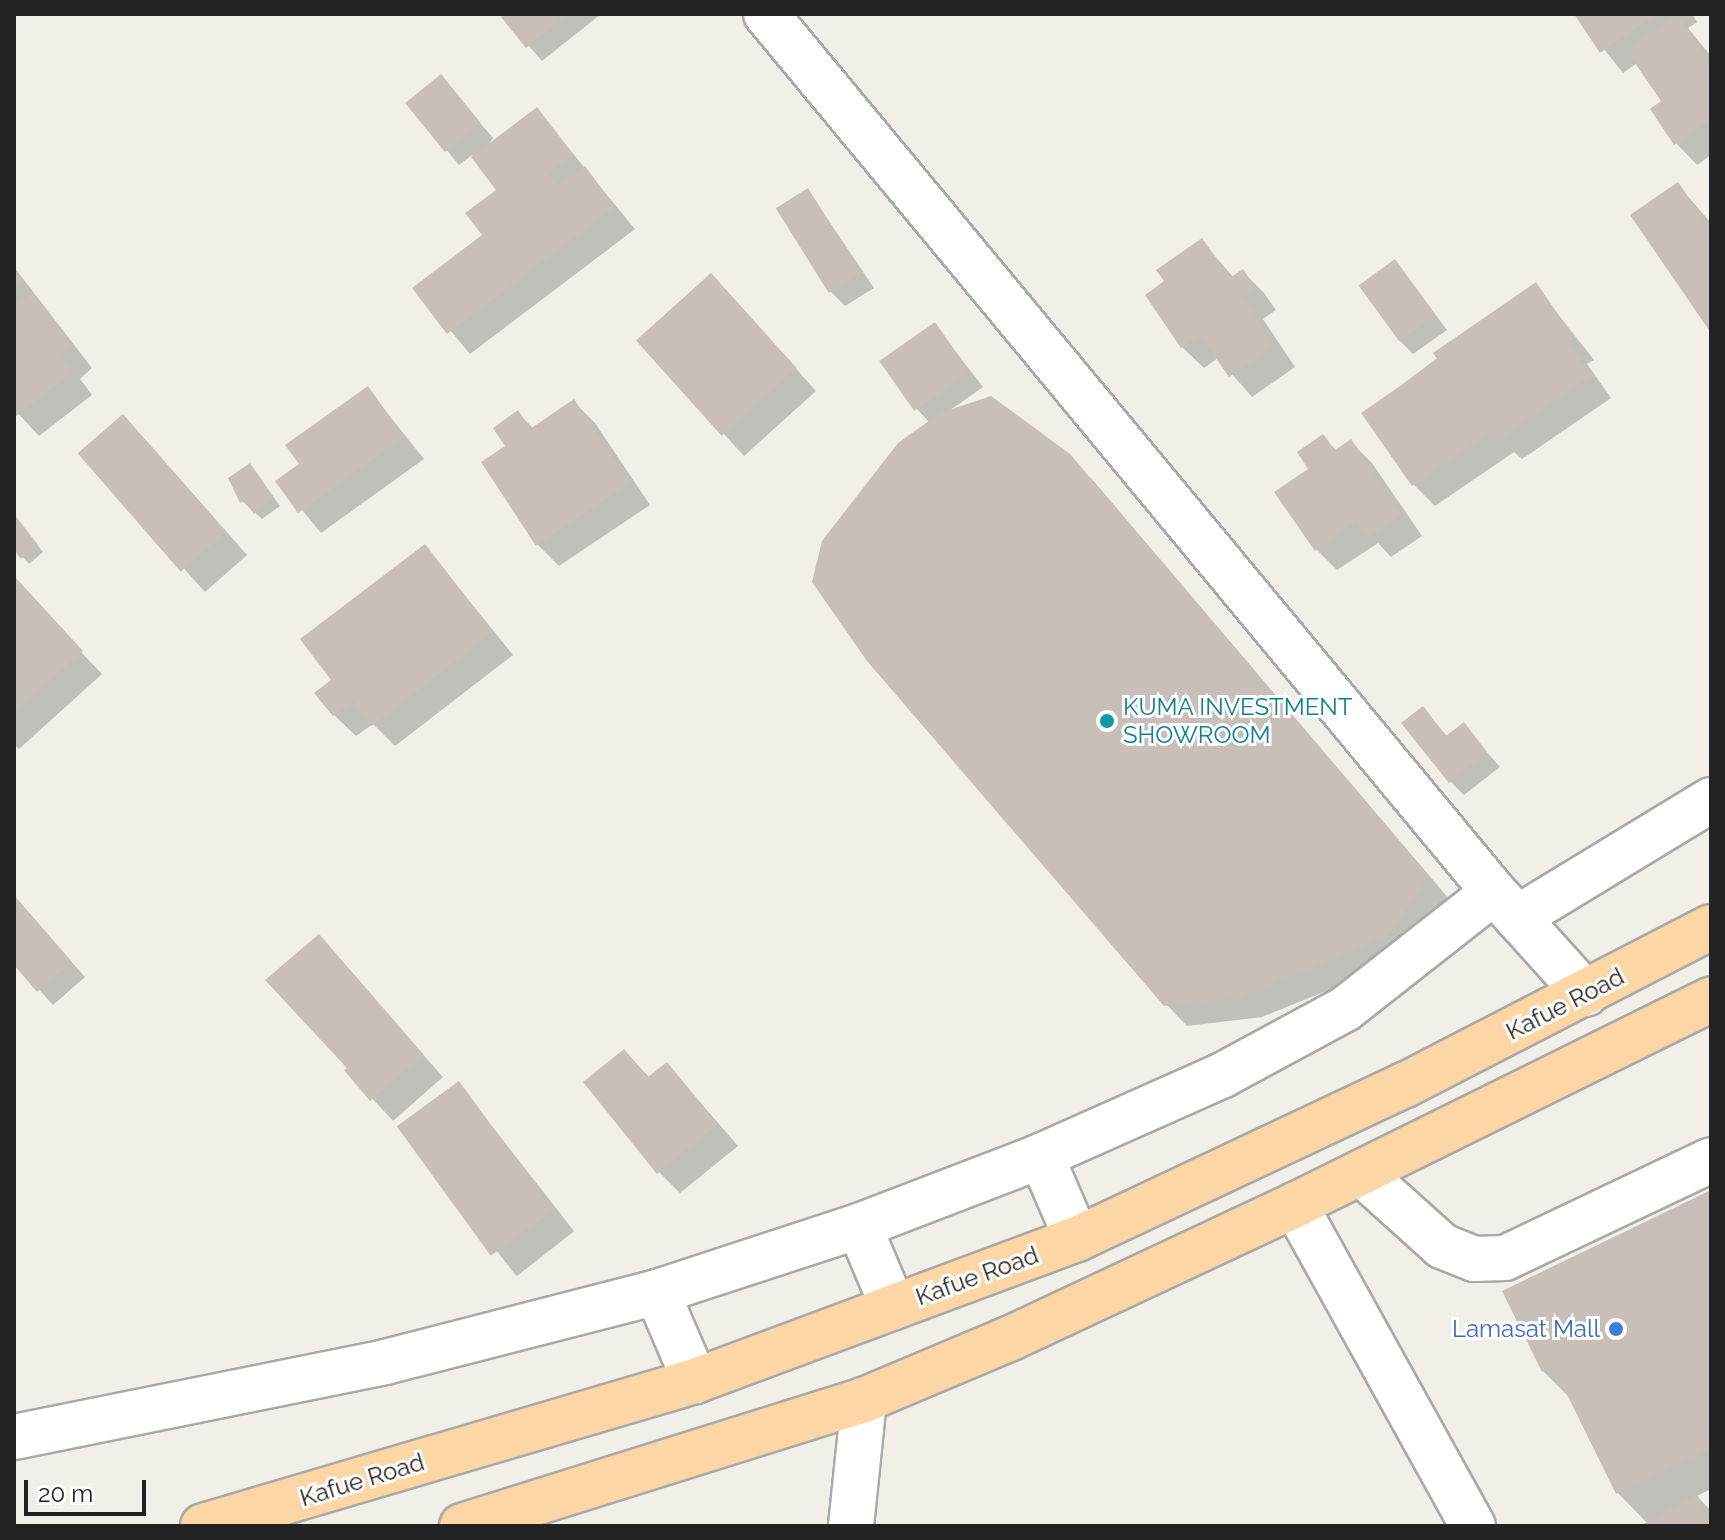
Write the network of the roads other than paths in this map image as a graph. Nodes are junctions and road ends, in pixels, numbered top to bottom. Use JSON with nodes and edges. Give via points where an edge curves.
{"nodes":[{"id":1,"x":766,"y":14,"type":"edge"},
{"id":2,"x":1711,"y":800,"type":"edge"},
{"id":3,"x":1506,"y":905,"type":"junction"},
{"id":4,"x":1711,"y":927,"type":"edge"},
{"id":5,"x":1586,"y":994,"type":"junction"},
{"id":6,"x":1711,"y":999,"type":"edge"},
{"id":7,"x":1041,"y":1156,"type":"junction"},
{"id":8,"x":1711,"y":1160,"type":"edge"},
{"id":9,"x":1361,"y":1173,"type":"junction"},
{"id":10,"x":1295,"y":1205,"type":"junction"},
{"id":11,"x":859,"y":1226,"type":"junction"},
{"id":12,"x":1077,"y":1239,"type":"junction"},
{"id":13,"x":657,"y":1292,"type":"junction"},
{"id":14,"x":893,"y":1307,"type":"junction"},
{"id":15,"x":695,"y":1381,"type":"junction"},
{"id":16,"x":864,"y":1400,"type":"junction"},
{"id":17,"x":14,"y":1437,"type":"edge"},
{"id":18,"x":203,"y":1526,"type":"edge"},
{"id":19,"x":462,"y":1526,"type":"edge"},
{"id":20,"x":851,"y":1526,"type":"edge"},
{"id":21,"x":1473,"y":1526,"type":"edge"}],
"edges":[{"from":1,"to":3,"type":"street"},
{"from":2,"to":3,"type":"street"},
{"from":3,"to":5,"type":"street"},
{"from":3,"to":7,"type":"street","via":[[1345,1009],[1223,1075]]},
{"from":4,"to":5,"type":"main road","name":"Kafue Road"},
{"from":5,"to":12,"type":"main road","name":"Kafue Road"},
{"from":6,"to":9,"type":"main road"},
{"from":7,"to":11,"type":"street"},
{"from":7,"to":12,"type":"street"},
{"from":8,"to":9,"type":"street","via":[[1505,1258],[1474,1259],[1442,1246]]},
{"from":9,"to":10,"type":"main road"},
{"from":10,"to":16,"type":"main road","via":[[1011,1338]]},
{"from":10,"to":21,"type":"street"},
{"from":11,"to":13,"type":"street"},
{"from":11,"to":14,"type":"street"},
{"from":12,"to":14,"type":"main road","name":"Kafue Road"},
{"from":13,"to":15,"type":"street"},
{"from":13,"to":17,"type":"street","via":[[385,1362]]},
{"from":14,"to":15,"type":"main road","name":"Kafue Road"},
{"from":15,"to":18,"type":"main road","name":"Kafue Road"},
{"from":16,"to":19,"type":"main road"},
{"from":16,"to":20,"type":"street"}]}
